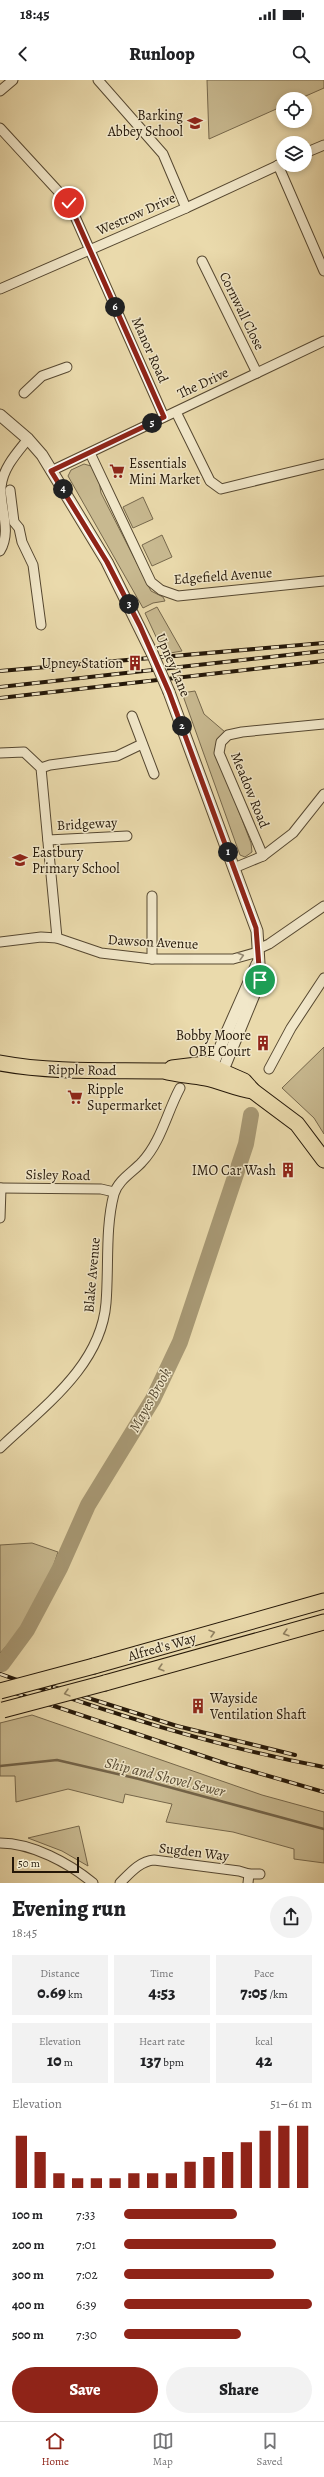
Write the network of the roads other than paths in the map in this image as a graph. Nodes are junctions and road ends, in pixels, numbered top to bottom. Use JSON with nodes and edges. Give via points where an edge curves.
{"nodes":[{"id":1,"x":13,"y":80,"type":"edge"},
{"id":2,"x":98,"y":80,"type":"edge"},
{"id":3,"x":0,"y":91,"type":"edge"},
{"id":4,"x":0,"y":128,"type":"edge"},
{"id":5,"x":324,"y":145,"type":"edge"},
{"id":6,"x":312,"y":150,"type":"edge"},
{"id":7,"x":276,"y":166,"type":"edge"},
{"id":8,"x":284,"y":172,"type":"edge"},
{"id":9,"x":186,"y":208,"type":"junction"},
{"id":10,"x":90,"y":250,"type":"junction"},
{"id":11,"x":202,"y":261,"type":"dead end"},
{"id":12,"x":324,"y":271,"type":"edge"},
{"id":13,"x":0,"y":289,"type":"edge"},
{"id":14,"x":324,"y":341,"type":"edge"},
{"id":15,"x":67,"y":367,"type":"dead end"},
{"id":16,"x":257,"y":373,"type":"junction"},
{"id":17,"x":24,"y":393,"type":"dead end"},
{"id":18,"x":176,"y":412,"type":"junction"},
{"id":19,"x":0,"y":415,"type":"edge"},
{"id":20,"x":164,"y":417,"type":"junction"},
{"id":21,"x":28,"y":439,"type":"junction"},
{"id":22,"x":90,"y":453,"type":"junction"},
{"id":23,"x":324,"y":464,"type":"edge"},
{"id":24,"x":51,"y":471,"type":"junction"},
{"id":25,"x":10,"y":490,"type":"dead end"},
{"id":26,"x":6,"y":534,"type":"junction"},
{"id":27,"x":22,"y":542,"type":"junction"},
{"id":28,"x":0,"y":551,"type":"edge"},
{"id":29,"x":324,"y":581,"type":"edge"},
{"id":30,"x":41,"y":625,"type":"dead end"},
{"id":31,"x":132,"y":716,"type":"dead end"},
{"id":32,"x":324,"y":724,"type":"edge"},
{"id":33,"x":142,"y":744,"type":"junction"},
{"id":34,"x":0,"y":753,"type":"edge"},
{"id":35,"x":41,"y":768,"type":"junction"},
{"id":36,"x":154,"y":774,"type":"dead end"},
{"id":37,"x":324,"y":794,"type":"edge"},
{"id":38,"x":127,"y":836,"type":"dead end"},
{"id":39,"x":48,"y":840,"type":"junction"},
{"id":40,"x":263,"y":856,"type":"junction"},
{"id":41,"x":234,"y":868,"type":"junction"},
{"id":42,"x":152,"y":896,"type":"dead end"},
{"id":43,"x":323,"y":908,"type":"edge"},
{"id":44,"x":57,"y":938,"type":"junction"},
{"id":45,"x":0,"y":942,"type":"edge"},
{"id":46,"x":259,"y":953,"type":"junction"},
{"id":47,"x":152,"y":959,"type":"junction"},
{"id":48,"x":324,"y":978,"type":"edge"},
{"id":49,"x":0,"y":1064,"type":"edge"},
{"id":50,"x":269,"y":1068,"type":"dead end"},
{"id":51,"x":216,"y":1074,"type":"junction"},
{"id":52,"x":180,"y":1088,"type":"dead end"},
{"id":53,"x":324,"y":1160,"type":"edge"},
{"id":54,"x":0,"y":1188,"type":"edge"},
{"id":55,"x":114,"y":1192,"type":"junction"},
{"id":56,"x":0,"y":1218,"type":"edge"},
{"id":57,"x":0,"y":1448,"type":"edge"},
{"id":58,"x":324,"y":1601,"type":"edge"},
{"id":59,"x":324,"y":1622,"type":"edge"},
{"id":60,"x":0,"y":1691,"type":"edge"},
{"id":61,"x":1,"y":1710,"type":"edge"},
{"id":62,"x":0,"y":1843,"type":"edge"},
{"id":63,"x":260,"y":1874,"type":"dead end"},
{"id":64,"x":249,"y":1878,"type":"edge"},
{"id":65,"x":93,"y":1883,"type":"edge"},
{"id":66,"x":120,"y":1883,"type":"edge"}],
"edges":[{"from":1,"to":3,"type":"street"},
{"from":2,"to":9,"type":"street","via":[[163,154]]},
{"from":4,"to":10,"type":"street","name":"Manor Road","via":[[69,203]]},
{"from":5,"to":6,"type":"street"},
{"from":7,"to":9,"type":"street","name":"Westrow Drive"},
{"from":8,"to":12,"type":"street"},
{"from":9,"to":10,"type":"street","name":"Westrow Drive"},
{"from":10,"to":13,"type":"street","name":"Westrow Drive"},
{"from":10,"to":20,"type":"street","name":"Manor Road"},
{"from":11,"to":16,"type":"street","name":"Cornwall Close"},
{"from":14,"to":16,"type":"street","name":"The Drive"},
{"from":15,"to":17,"type":"street","via":[[42,376]]},
{"from":16,"to":18,"type":"street","name":"The Drive"},
{"from":18,"to":20,"type":"street","name":"The Drive"},
{"from":18,"to":23,"type":"street","via":[[210,481],[221,489]]},
{"from":19,"to":21,"type":"street","name":"Upney Lane"},
{"from":20,"to":22,"type":"street","name":"The Drive"},
{"from":21,"to":24,"type":"street","name":"Upney Lane"},
{"from":21,"to":26,"type":"street","via":[[4,473],[1,488]]},
{"from":22,"to":24,"type":"street","name":"The Drive"},
{"from":22,"to":29,"type":"street","name":"Edgefield Avenue","via":[[151,582],[161,590],[178,596]]},
{"from":24,"to":41,"type":"street","name":"Upney Lane","bridge":true,"via":[[107,562],[152,653]]},
{"from":25,"to":27,"type":"street","via":[[14,522],[19,528]]},
{"from":26,"to":27,"type":"street"},
{"from":26,"to":28,"type":"street"},
{"from":27,"to":30,"type":"street","via":[[33,565]]},
{"from":31,"to":33,"type":"street"},
{"from":32,"to":40,"type":"street","name":"Meadow Road","via":[[242,732],[228,735],[221,742],[219,753]]},
{"from":33,"to":35,"type":"street","via":[[117,756]]},
{"from":33,"to":36,"type":"street"},
{"from":34,"to":35,"type":"street","via":[[24,752]]},
{"from":35,"to":39,"type":"street"},
{"from":37,"to":40,"type":"street","via":[[293,833]]},
{"from":38,"to":39,"type":"street","name":"Bridgeway"},
{"from":39,"to":44,"type":"street"},
{"from":40,"to":41,"type":"street"},
{"from":41,"to":46,"type":"street","name":"Upney Lane","via":[[256,928]]},
{"from":42,"to":47,"type":"street"},
{"from":43,"to":46,"type":"street"},
{"from":44,"to":45,"type":"street","name":"Dawson Avenue","via":[[41,937]]},
{"from":44,"to":47,"type":"street","name":"Dawson Avenue","via":[[101,953]]},
{"from":47,"to":46,"type":"street","name":"Dawson Avenue","one_way":true,"via":[[224,959]]},
{"from":46,"to":51,"type":"street","name":"Upney Lane","via":[[253,977],[227,1029]]},
{"from":48,"to":50,"type":"street","via":[[291,1028]]},
{"from":49,"to":51,"type":"main road","name":"Ripple Road","via":[[60,1070]]},
{"from":51,"to":53,"type":"main road","name":"Ripple Road","via":[[240,1089],[253,1091],[297,1124]]},
{"from":52,"to":55,"type":"street","via":[[160,1135],[143,1162]]},
{"from":54,"to":55,"type":"street","name":"Sisley Road","via":[[101,1189]]},
{"from":54,"to":56,"type":"street"},
{"from":55,"to":57,"type":"street","name":"Blake Avenue","via":[[106,1304],[94,1345],[75,1377]]},
{"from":60,"to":58,"type":"main road","name":"Alfred's Way","one_way":true,"bridge":true},
{"from":59,"to":61,"type":"main road","name":"Alfred's Way","one_way":true,"bridge":true},
{"from":62,"to":65,"type":"street","via":[[30,1849],[56,1859]]},
{"from":63,"to":64,"type":"street","name":"Sugden Way"},
{"from":64,"to":66,"type":"street","name":"Sugden Way","via":[[147,1861]]}]}
